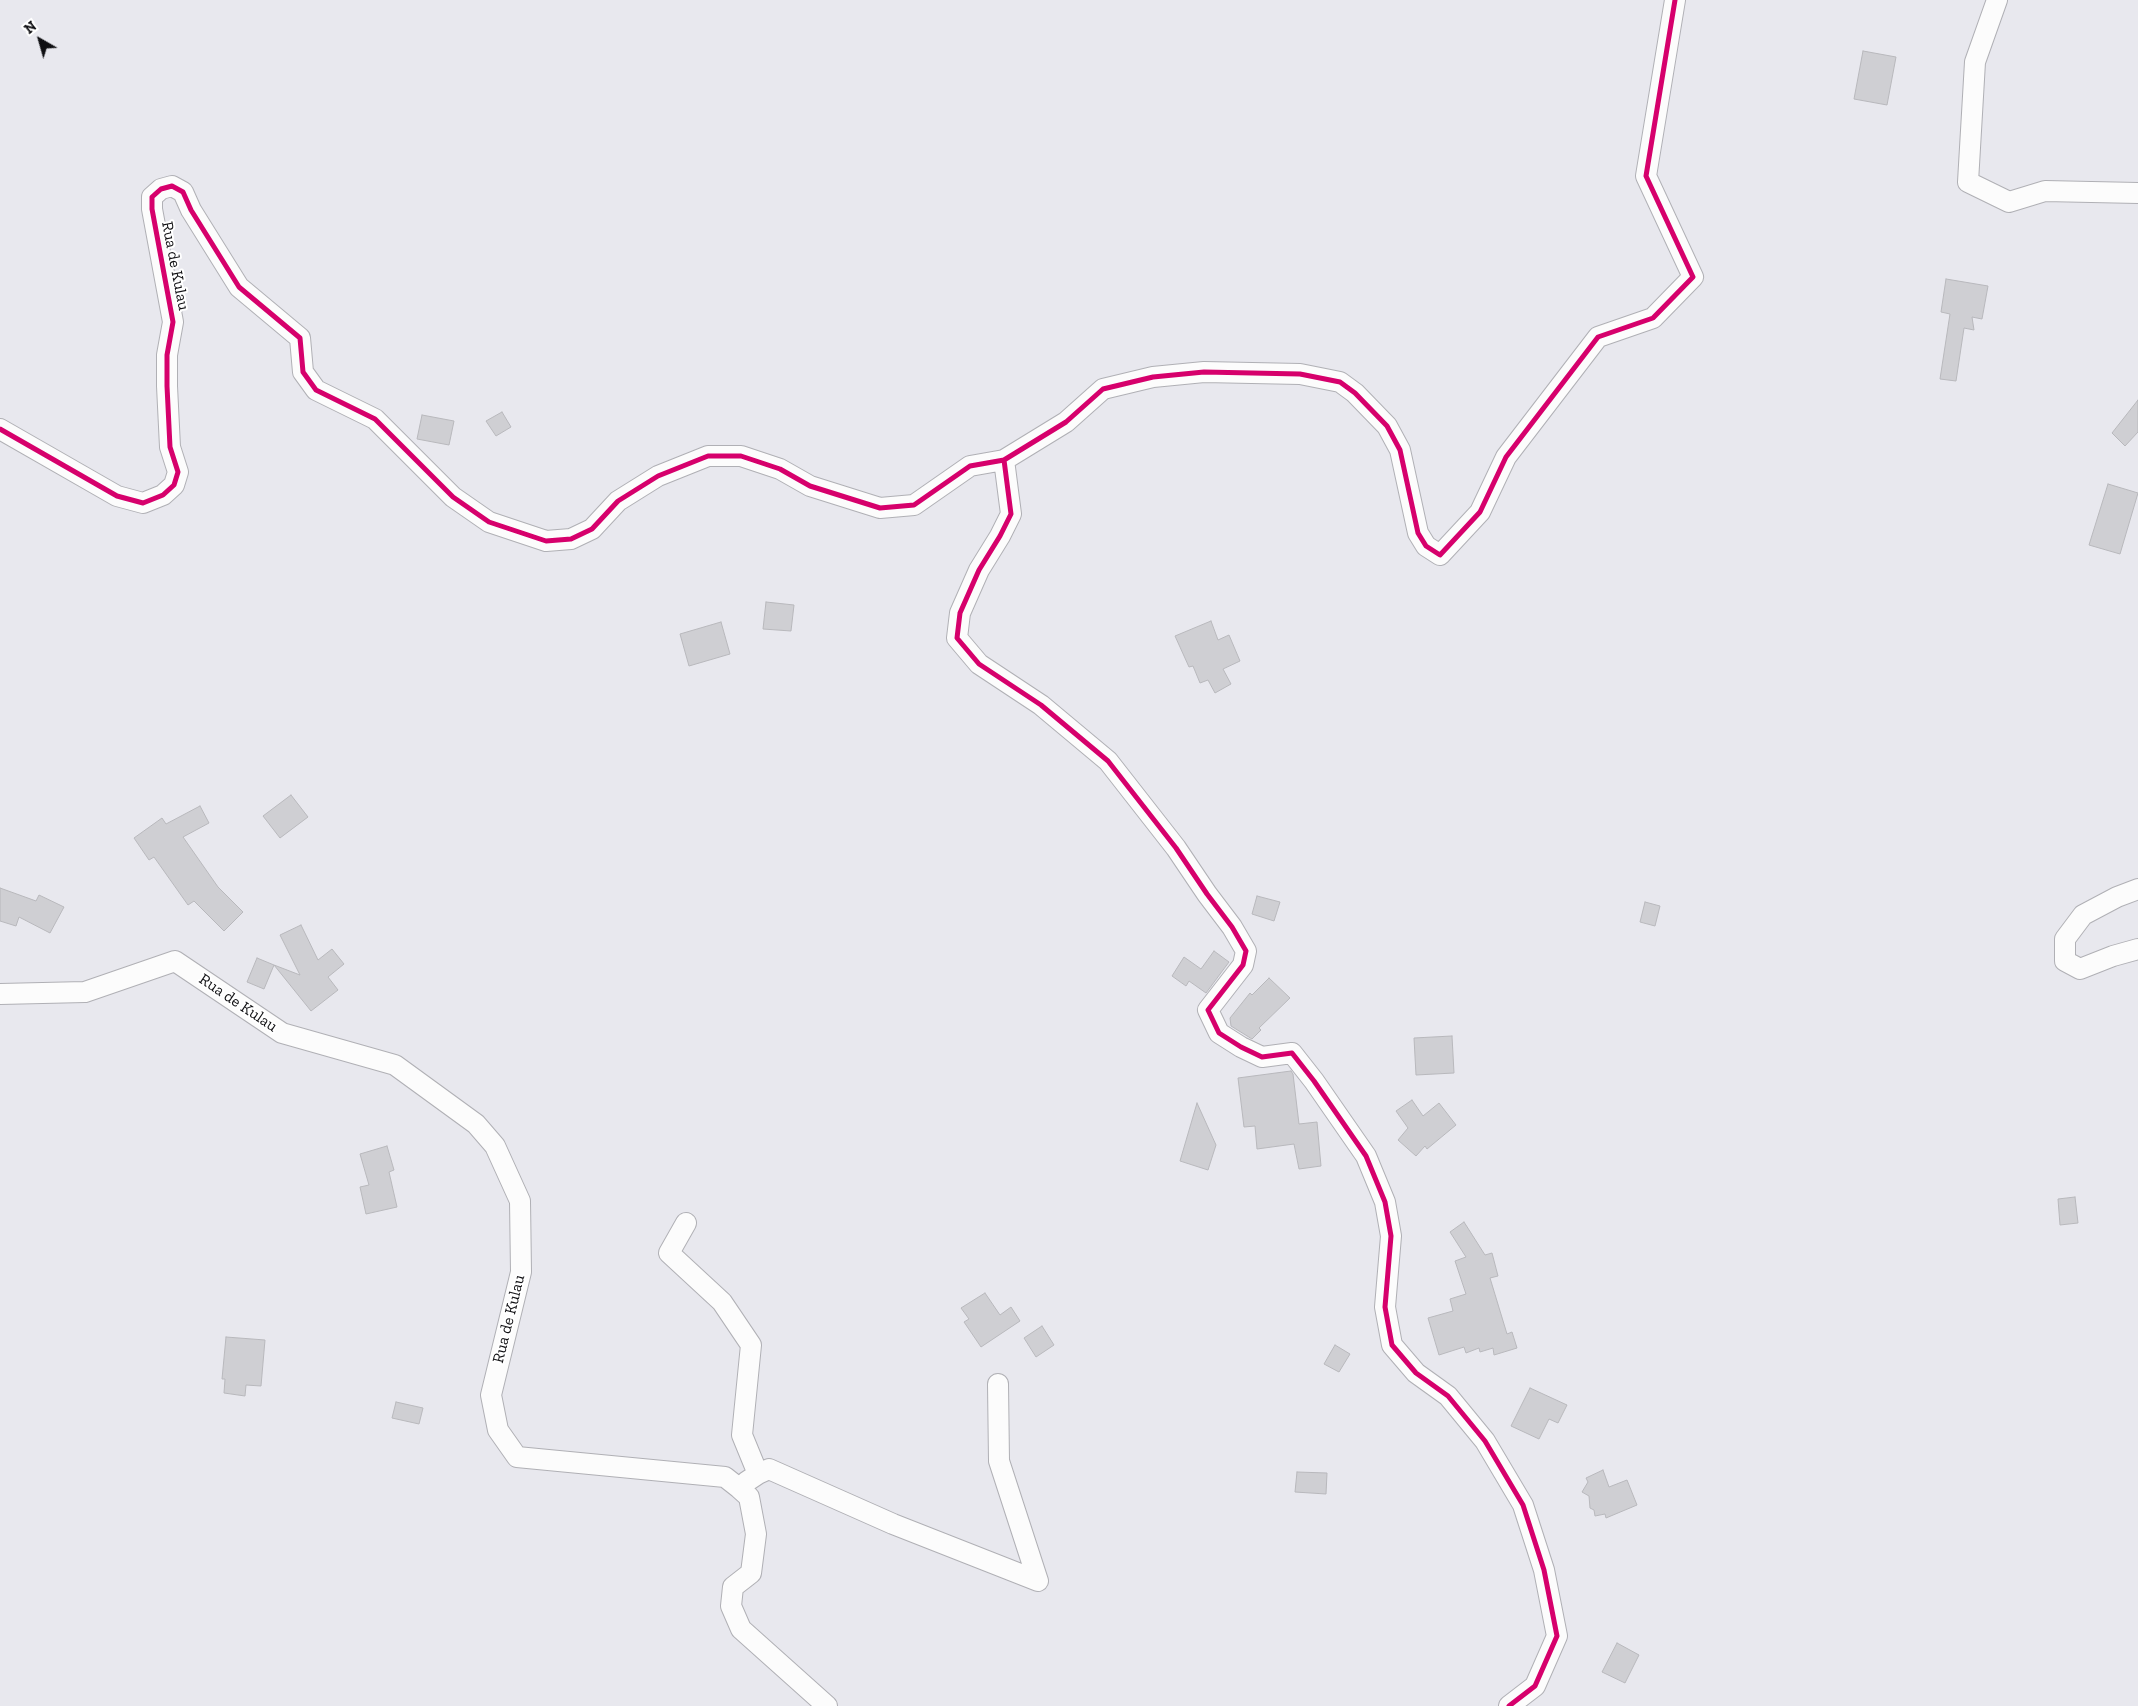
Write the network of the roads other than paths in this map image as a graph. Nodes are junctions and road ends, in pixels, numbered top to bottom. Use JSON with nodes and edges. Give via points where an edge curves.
{"nodes":[{"id":1,"x":1675,"y":0,"type":"edge"},
{"id":2,"x":1997,"y":0,"type":"edge"},
{"id":3,"x":2138,"y":193,"type":"edge"},
{"id":4,"x":0,"y":430,"type":"edge"},
{"id":5,"x":1004,"y":460,"type":"junction"},
{"id":6,"x":2138,"y":889,"type":"edge"},
{"id":7,"x":2138,"y":949,"type":"edge"},
{"id":8,"x":0,"y":994,"type":"edge"},
{"id":9,"x":686,"y":1223,"type":"dead end"},
{"id":10,"x":998,"y":1384,"type":"dead end"},
{"id":11,"x":758,"y":1474,"type":"junction"},
{"id":12,"x":739,"y":1488,"type":"junction"},
{"id":13,"x":827,"y":1706,"type":"edge"},
{"id":14,"x":1509,"y":1706,"type":"edge"}],
"edges":[{"from":1,"to":5,"type":"street","via":[[1646,176],[1693,277],[1653,318],[1598,337],[1506,457],[1480,512],[1440,556],[1426,546],[1418,533],[1400,450],[1387,426],[1340,382],[1300,374],[1204,372],[1153,377],[1103,389],[1066,422]]},
{"from":2,"to":3,"type":"street","via":[[1974,62],[1968,182],[2009,202],[2045,191]]},
{"from":4,"to":5,"type":"street","name":"Rua de Kulau","via":[[116,496],[143,503],[163,495],[174,485],[178,472],[170,447],[167,386],[167,355],[173,322],[152,208],[152,197],[161,189],[172,186],[183,192],[239,287],[300,338],[303,372],[316,390],[375,419],[453,497],[488,522],[546,541],[570,539],[592,529],[618,501],[658,476],[708,456],[741,456],[780,469],[810,486],[880,508],[914,504],[970,466]]},
{"from":5,"to":14,"type":"street","via":[[1011,514],[979,570],[960,613],[957,638],[979,664],[1041,705],[1108,762],[1176,848],[1246,951],[1243,964],[1208,1010],[1219,1033],[1262,1057],[1292,1053],[1366,1156],[1385,1202],[1391,1236],[1385,1307],[1392,1345],[1416,1374],[1448,1396],[1485,1441],[1523,1505],[1544,1570],[1557,1636],[1535,1686]]},
{"from":6,"to":7,"type":"street","via":[[2083,915],[2065,939],[2065,961],[2080,969]]},
{"from":8,"to":12,"type":"street","name":"Rua de Kulau","via":[[85,992],[175,961],[282,1032],[395,1065],[476,1124],[494,1146],[520,1201],[522,1272],[491,1395],[498,1430],[516,1457],[725,1477]]},
{"from":9,"to":11,"type":"street","via":[[669,1253],[722,1302],[751,1345],[742,1435]]},
{"from":10,"to":11,"type":"street","via":[[999,1461],[1038,1581],[892,1524],[769,1469]]},
{"from":11,"to":12,"type":"street"},
{"from":12,"to":13,"type":"street","name":"Rua de Kulau","via":[[749,1496],[756,1534],[751,1573],[733,1586],[731,1606],[741,1629]]}]}
